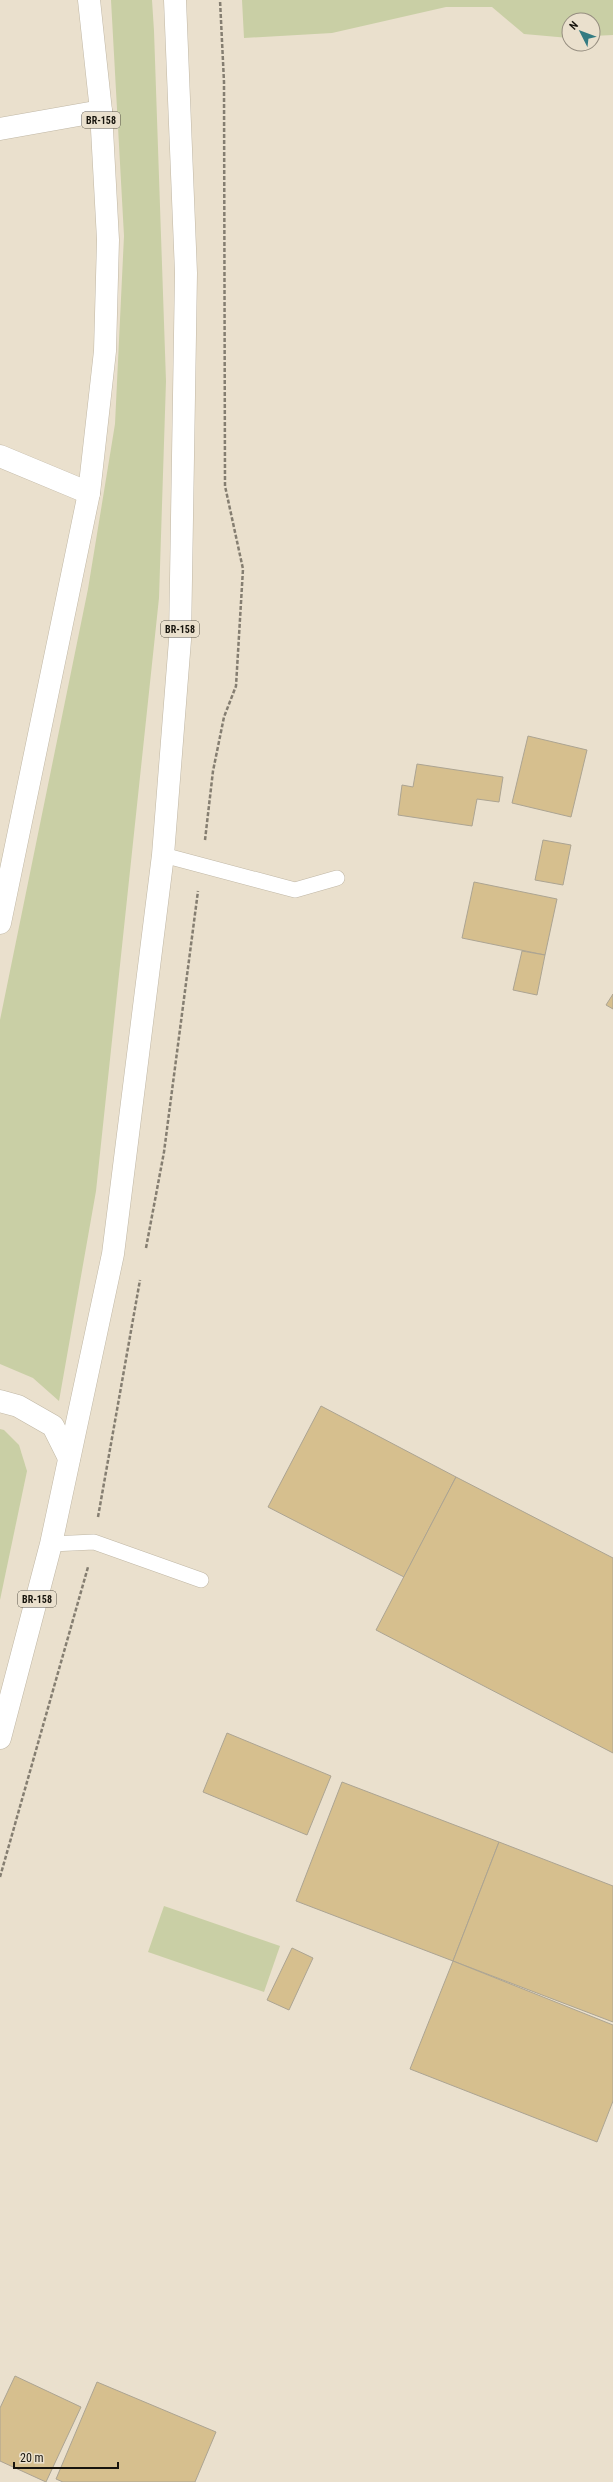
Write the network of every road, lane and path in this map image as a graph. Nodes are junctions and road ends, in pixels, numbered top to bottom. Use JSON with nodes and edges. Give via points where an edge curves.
{"nodes":[{"id":1,"x":89,"y":0,"type":"edge"},
{"id":2,"x":175,"y":0,"type":"edge"},
{"id":3,"x":101,"y":111,"type":"junction"},
{"id":4,"x":0,"y":129,"type":"edge"},
{"id":5,"x":0,"y":456,"type":"edge"},
{"id":6,"x":89,"y":493,"type":"junction"},
{"id":7,"x":163,"y":855,"type":"junction"},
{"id":8,"x":337,"y":878,"type":"dead end"},
{"id":9,"x":0,"y":923,"type":"edge"},
{"id":10,"x":0,"y":1401,"type":"edge"},
{"id":11,"x":69,"y":1458,"type":"junction"},
{"id":12,"x":52,"y":1544,"type":"junction"},
{"id":13,"x":201,"y":1580,"type":"dead end"},
{"id":14,"x":0,"y":1738,"type":"edge"}],
"edges":[{"from":1,"to":3,"type":"main road","number":"BR-158"},
{"from":2,"to":7,"type":"main road","number":"BR-158","via":[[186,281],[180,640]]},
{"from":3,"to":4,"type":"main road"},
{"from":3,"to":6,"type":"main road","number":"BR-158","via":[[108,240],[105,352]]},
{"from":5,"to":6,"type":"main road"},
{"from":6,"to":9,"type":"main road","number":"BR-158"},
{"from":7,"to":8,"type":"lane","via":[[295,890]]},
{"from":7,"to":11,"type":"main road","number":"BR-158","via":[[113,1254]]},
{"from":10,"to":11,"type":"main road","via":[[18,1406],[53,1426]]},
{"from":11,"to":12,"type":"main road","number":"BR-158"},
{"from":12,"to":13,"type":"lane","via":[[94,1542]]},
{"from":12,"to":14,"type":"main road","number":"BR-158"}]}
